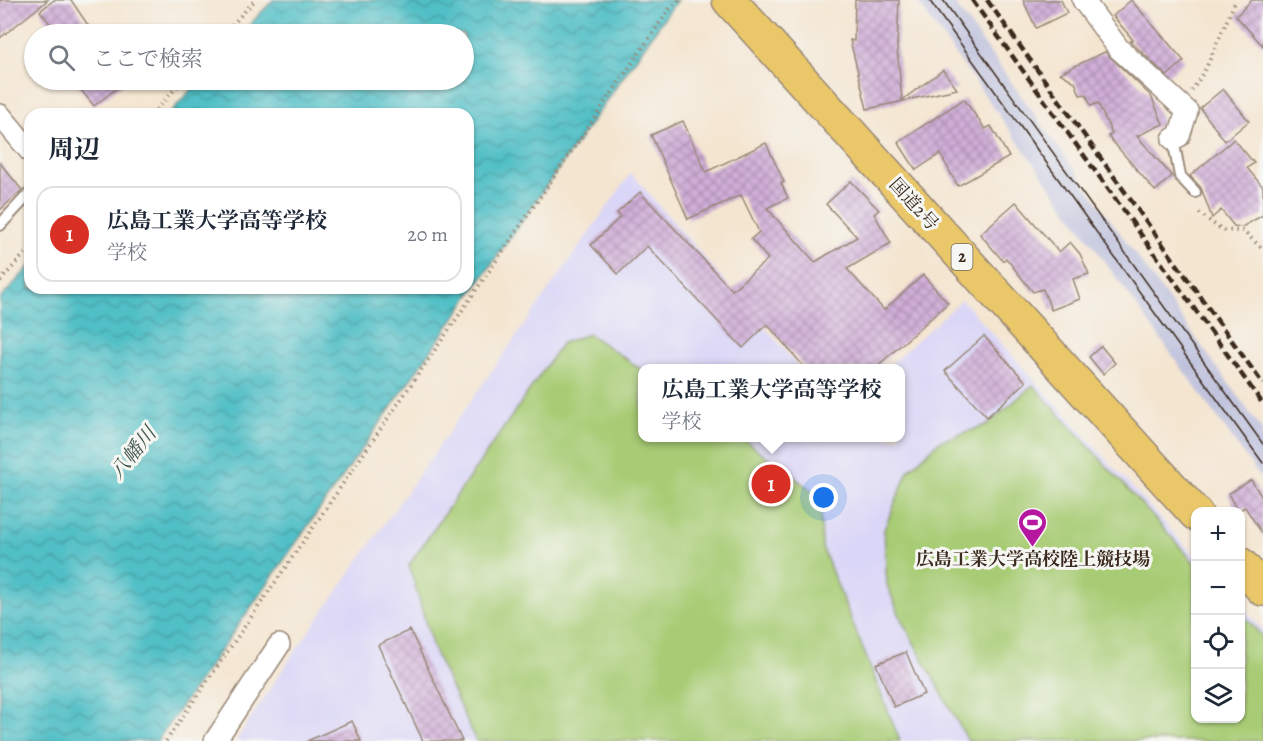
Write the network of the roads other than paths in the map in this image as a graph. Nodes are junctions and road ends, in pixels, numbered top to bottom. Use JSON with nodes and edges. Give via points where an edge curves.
{"nodes":[{"id":1,"x":729,"y":0,"type":"edge"},
{"id":2,"x":1083,"y":0,"type":"edge"},
{"id":3,"x":0,"y":115,"type":"edge"},
{"id":4,"x":1173,"y":139,"type":"joint"},
{"id":5,"x":24,"y":144,"type":"edge"},
{"id":6,"x":1196,"y":192,"type":"dead end"},
{"id":7,"x":24,"y":199,"type":"edge"},
{"id":8,"x":0,"y":225,"type":"edge"},
{"id":9,"x":1191,"y":508,"type":"edge"},
{"id":10,"x":1245,"y":569,"type":"edge"},
{"id":11,"x":1263,"y":589,"type":"edge"},
{"id":12,"x":279,"y":645,"type":"dead end"},
{"id":13,"x":215,"y":741,"type":"edge"}],
"edges":[{"from":1,"to":9,"type":"highway","name":"国道2号","number":"2"},
{"from":2,"to":4,"type":"street","via":[[1119,49],[1187,111],[1179,136]]},
{"from":3,"to":5,"type":"street"},
{"from":4,"to":6,"type":"lane","via":[[1180,176]]},
{"from":7,"to":8,"type":"lane"},
{"from":10,"to":11,"type":"highway"},
{"from":12,"to":13,"type":"street"}]}
